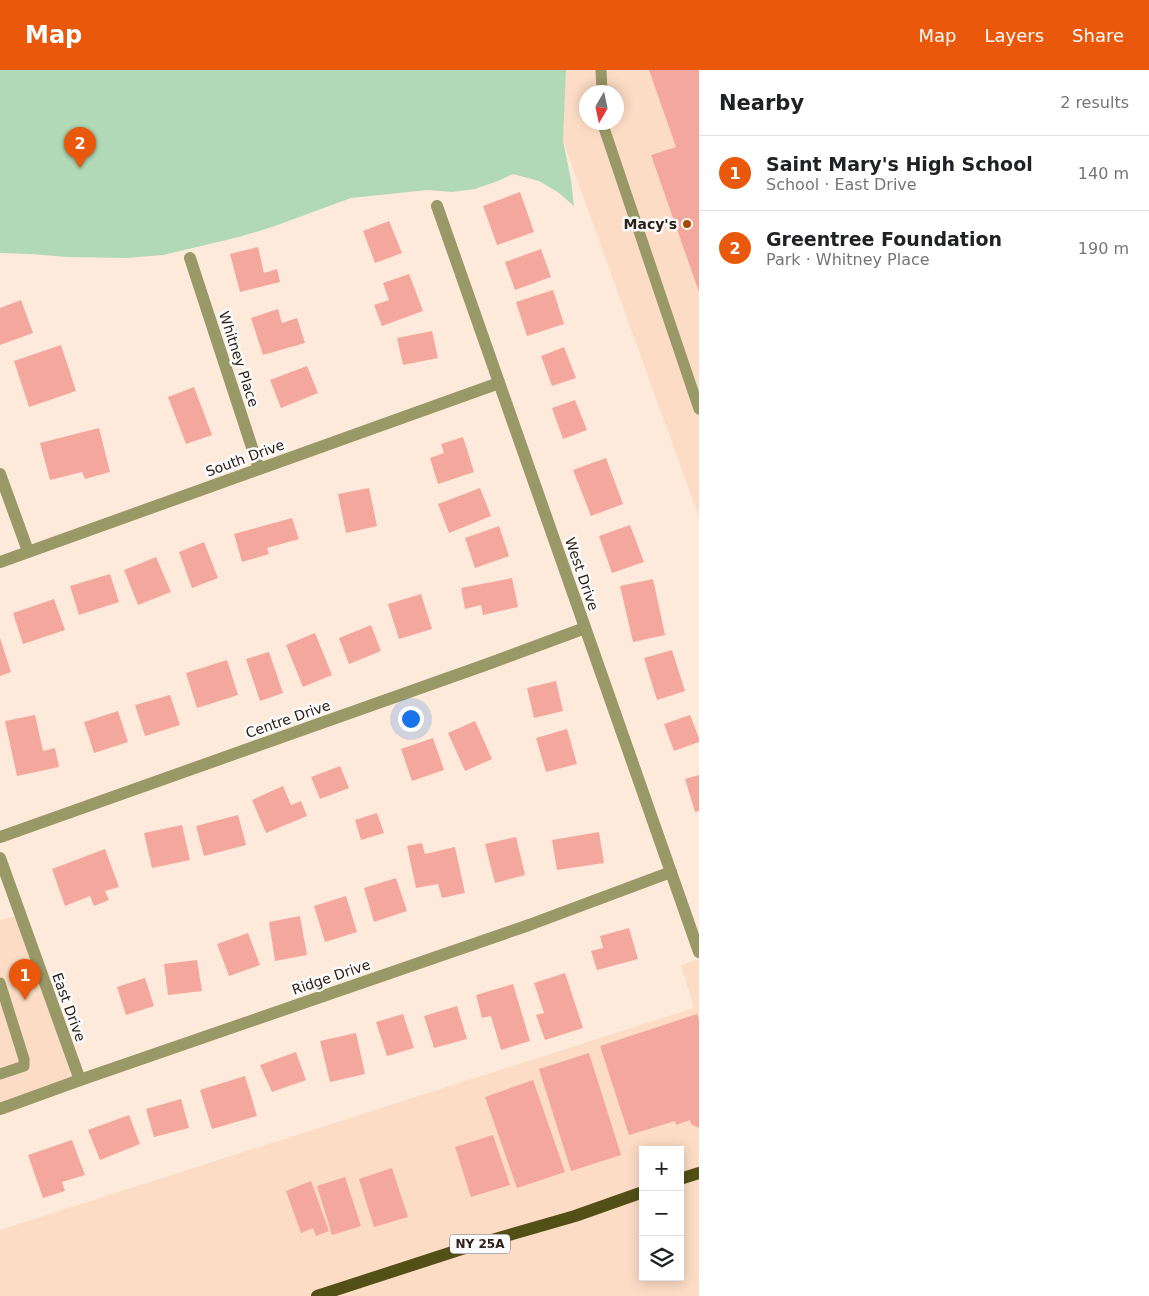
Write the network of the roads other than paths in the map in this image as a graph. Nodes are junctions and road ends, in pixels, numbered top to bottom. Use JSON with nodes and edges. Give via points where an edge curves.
{"nodes":[{"id":1,"x":601,"y":70,"type":"edge"},
{"id":2,"x":602,"y":85,"type":"edge"},
{"id":3,"x":605,"y":130,"type":"edge"},
{"id":4,"x":437,"y":206,"type":"dead end"},
{"id":5,"x":190,"y":258,"type":"dead end"},
{"id":6,"x":499,"y":383,"type":"junction"},
{"id":7,"x":699,"y":409,"type":"edge"},
{"id":8,"x":259,"y":469,"type":"junction"},
{"id":9,"x":0,"y":474,"type":"edge"},
{"id":10,"x":28,"y":552,"type":"junction"},
{"id":11,"x":0,"y":562,"type":"edge"},
{"id":12,"x":585,"y":628,"type":"junction"},
{"id":13,"x":0,"y":836,"type":"edge"},
{"id":14,"x":0,"y":858,"type":"edge"},
{"id":15,"x":671,"y":872,"type":"junction"},
{"id":16,"x":699,"y":952,"type":"edge"},
{"id":17,"x":0,"y":983,"type":"edge"},
{"id":18,"x":0,"y":1074,"type":"edge"},
{"id":19,"x":80,"y":1080,"type":"junction"},
{"id":20,"x":0,"y":1109,"type":"edge"},
{"id":21,"x":699,"y":1173,"type":"edge"},
{"id":22,"x":684,"y":1178,"type":"edge"},
{"id":23,"x":639,"y":1193,"type":"edge"},
{"id":24,"x":317,"y":1296,"type":"edge"}],
"edges":[{"from":1,"to":2,"type":"lane"},
{"from":3,"to":7,"type":"lane"},
{"from":4,"to":6,"type":"street","name":"West Drive"},
{"from":5,"to":8,"type":"street","name":"Whitney Place"},
{"from":6,"to":8,"type":"street","name":"South Drive"},
{"from":6,"to":12,"type":"street","name":"West Drive"},
{"from":8,"to":10,"type":"street","name":"South Drive"},
{"from":9,"to":10,"type":"street"},
{"from":10,"to":11,"type":"street","name":"South Drive"},
{"from":12,"to":13,"type":"street","name":"Centre Drive"},
{"from":12,"to":15,"type":"street","name":"West Drive"},
{"from":14,"to":19,"type":"street","name":"East Drive"},
{"from":15,"to":16,"type":"street","name":"West Drive"},
{"from":15,"to":19,"type":"street","name":"Ridge Drive","via":[[529,925]]},
{"from":17,"to":18,"type":"lane","via":[[24,1058],[24,1066]]},
{"from":19,"to":20,"type":"street","name":"Ridge Drive"},
{"from":21,"to":22,"type":"main road"},
{"from":23,"to":24,"type":"main road","number":"NY 25A"}]}
